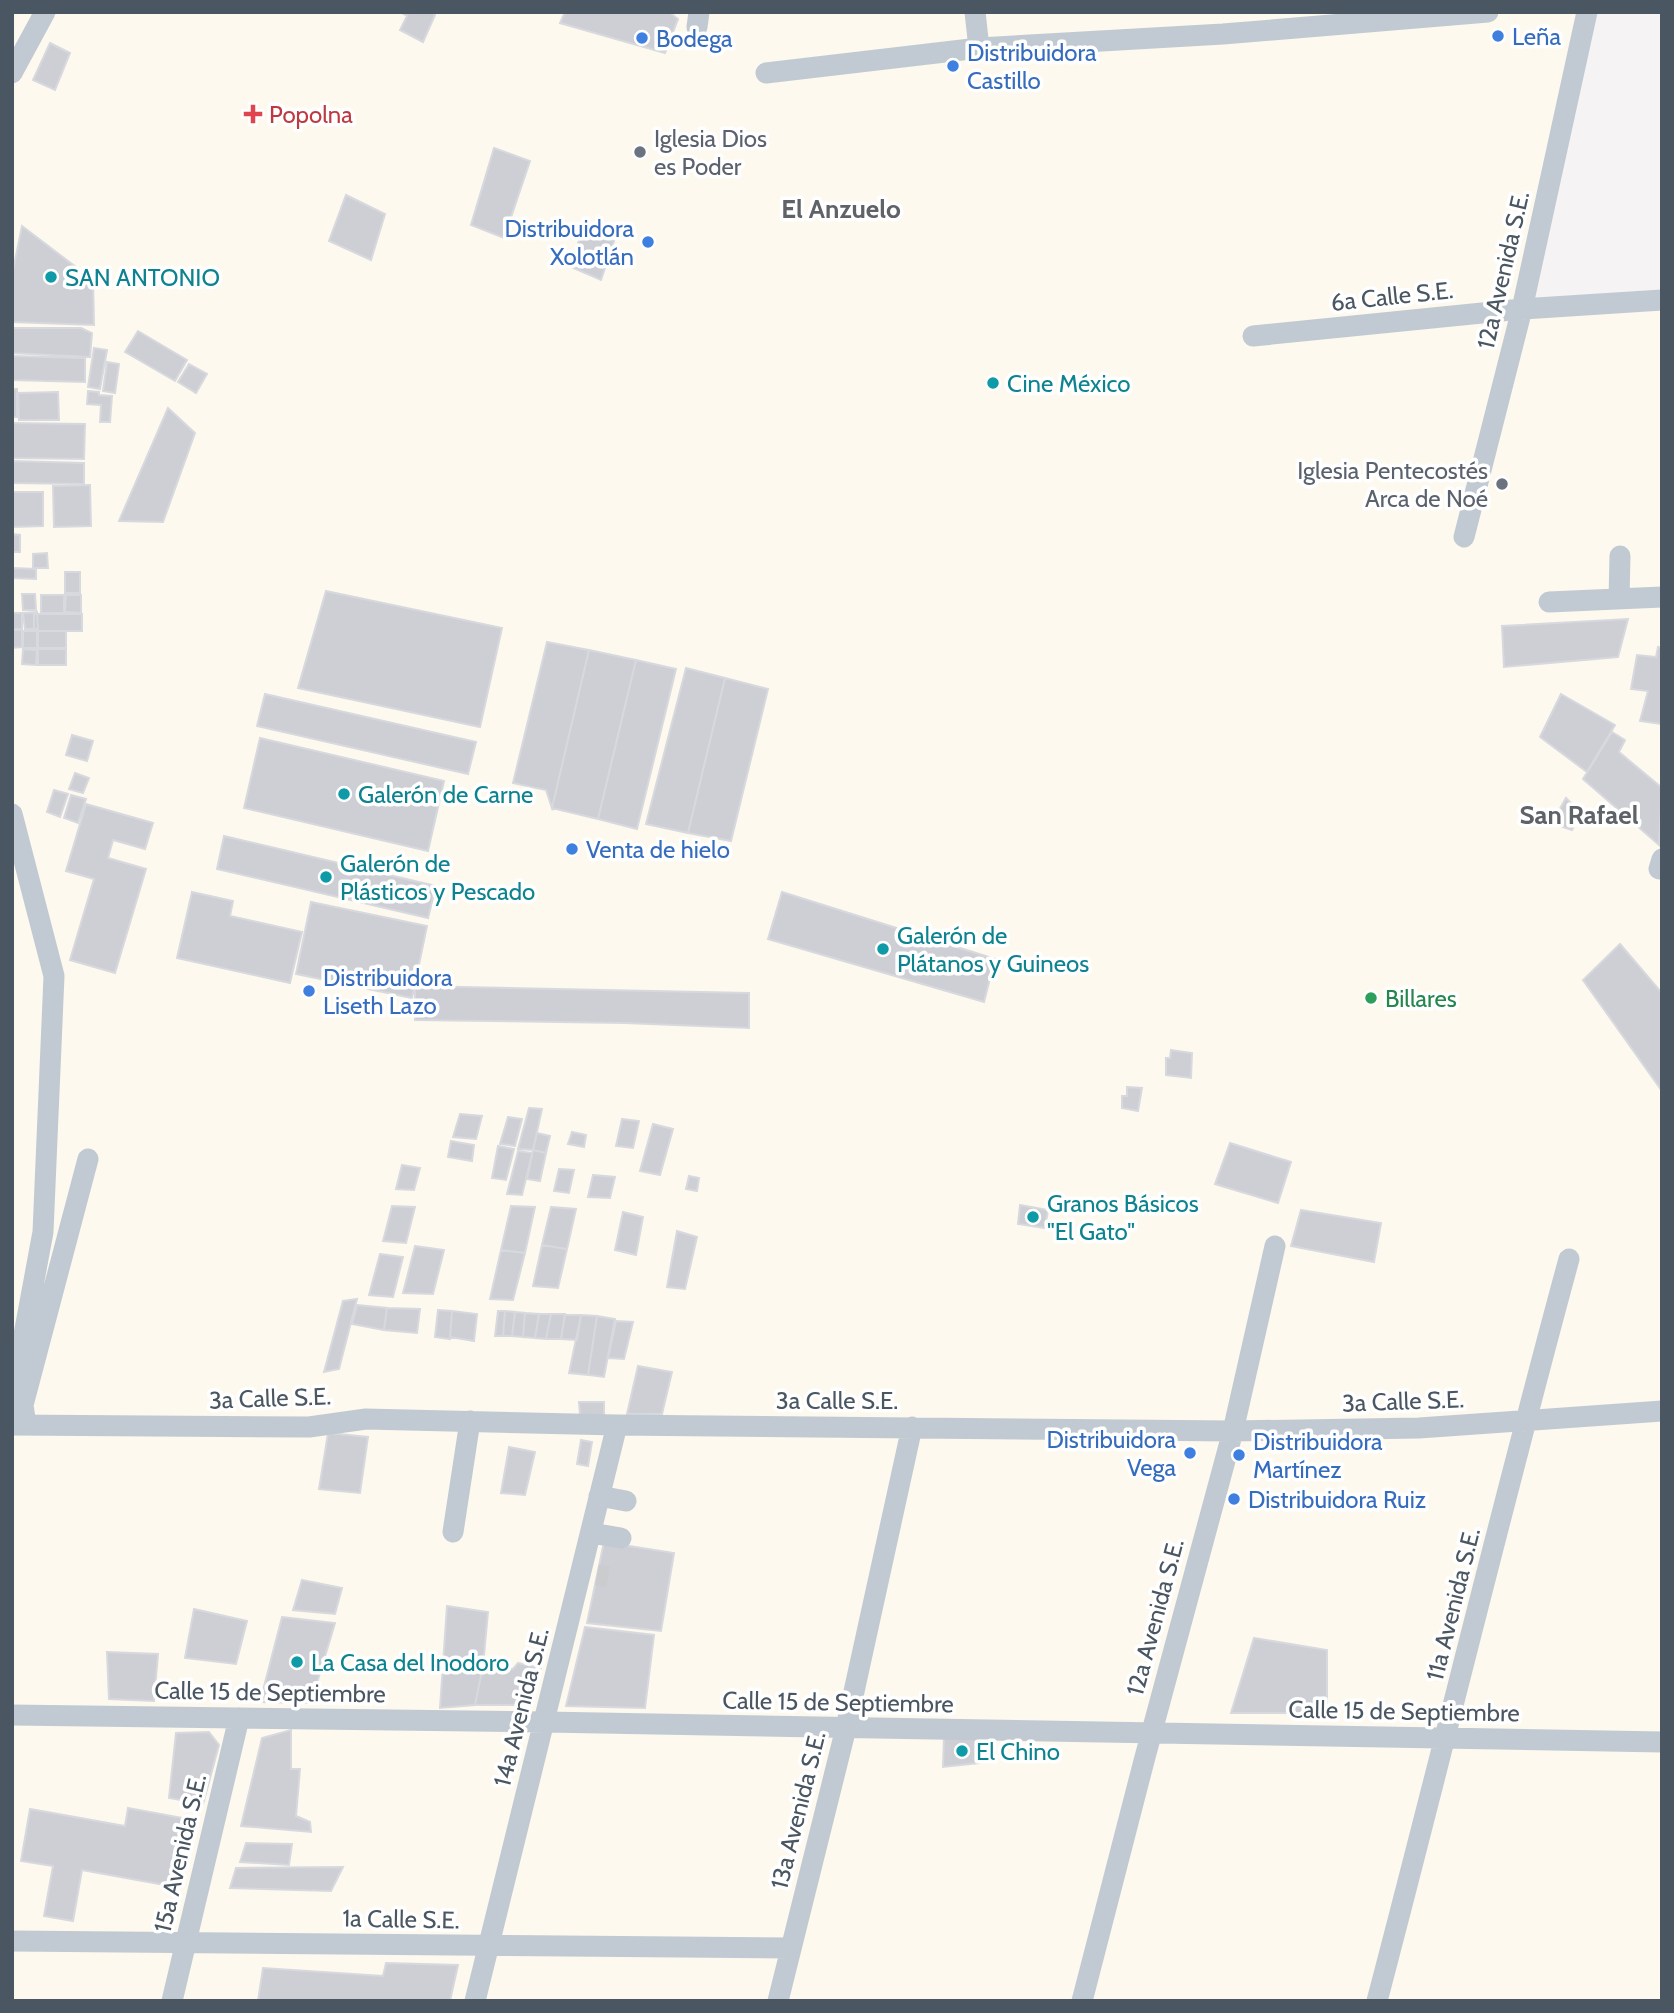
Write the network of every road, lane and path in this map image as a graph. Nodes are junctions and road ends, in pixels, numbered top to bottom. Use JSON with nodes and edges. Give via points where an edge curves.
{"nodes":[{"id":1,"x":45,"y":12,"type":"edge"},
{"id":2,"x":975,"y":12,"type":"edge"},
{"id":3,"x":1228,"y":12,"type":"edge"},
{"id":4,"x":1488,"y":12,"type":"edge"},
{"id":5,"x":1587,"y":12,"type":"edge"},
{"id":6,"x":1223,"y":34,"type":"junction"},
{"id":7,"x":979,"y":48,"type":"junction"},
{"id":8,"x":12,"y":73,"type":"edge"},
{"id":9,"x":766,"y":73,"type":"dead end"},
{"id":10,"x":1662,"y":300,"type":"edge"},
{"id":11,"x":1522,"y":309,"type":"junction"},
{"id":12,"x":1253,"y":336,"type":"dead end"},
{"id":13,"x":1464,"y":537,"type":"dead end"},
{"id":14,"x":1620,"y":556,"type":"dead end"},
{"id":15,"x":1662,"y":597,"type":"edge"},
{"id":16,"x":1619,"y":599,"type":"junction"},
{"id":17,"x":1549,"y":602,"type":"dead end"},
{"id":18,"x":12,"y":814,"type":"edge"},
{"id":19,"x":88,"y":1159,"type":"dead end"},
{"id":20,"x":1275,"y":1246,"type":"dead end"},
{"id":21,"x":1569,"y":1259,"type":"dead end"},
{"id":22,"x":12,"y":1399,"type":"edge"},
{"id":23,"x":1662,"y":1411,"type":"edge"},
{"id":24,"x":470,"y":1420,"type":"junction"},
{"id":25,"x":1525,"y":1422,"type":"junction"},
{"id":26,"x":19,"y":1425,"type":"edge"},
{"id":27,"x":617,"y":1425,"type":"junction"},
{"id":28,"x":912,"y":1427,"type":"junction"},
{"id":29,"x":1233,"y":1432,"type":"junction"},
{"id":30,"x":596,"y":1485,"type":"junction"},
{"id":31,"x":625,"y":1501,"type":"dead end"},
{"id":32,"x":453,"y":1532,"type":"dead end"},
{"id":33,"x":591,"y":1533,"type":"junction"},
{"id":34,"x":621,"y":1538,"type":"dead end"},
{"id":35,"x":12,"y":1715,"type":"edge"},
{"id":36,"x":239,"y":1718,"type":"junction"},
{"id":37,"x":545,"y":1722,"type":"junction"},
{"id":38,"x":846,"y":1728,"type":"junction"},
{"id":39,"x":1151,"y":1734,"type":"junction"},
{"id":40,"x":1446,"y":1738,"type":"junction"},
{"id":41,"x":1662,"y":1742,"type":"edge"},
{"id":42,"x":12,"y":1941,"type":"edge"},
{"id":43,"x":186,"y":1943,"type":"junction"},
{"id":44,"x":489,"y":1946,"type":"junction"},
{"id":45,"x":790,"y":1948,"type":"junction"},
{"id":46,"x":172,"y":2001,"type":"edge"},
{"id":47,"x":475,"y":2001,"type":"edge"},
{"id":48,"x":778,"y":2001,"type":"edge"},
{"id":49,"x":1082,"y":2001,"type":"edge"},
{"id":50,"x":1377,"y":2001,"type":"edge"}],
"edges":[{"from":1,"to":8,"type":"street"},
{"from":2,"to":7,"type":"street"},
{"from":3,"to":6,"type":"street"},
{"from":4,"to":6,"type":"street"},
{"from":5,"to":11,"type":"street","name":"12a Avenida S.E."},
{"from":6,"to":7,"type":"street"},
{"from":7,"to":9,"type":"street"},
{"from":10,"to":11,"type":"street","name":"6a Calle S.E."},
{"from":11,"to":12,"type":"street","name":"6a Calle S.E."},
{"from":11,"to":13,"type":"street","name":"12a Avenida S.E."},
{"from":14,"to":16,"type":"street"},
{"from":15,"to":16,"type":"street"},
{"from":16,"to":17,"type":"street"},
{"from":18,"to":22,"type":"street","via":[[54,976],[43,1232]]},
{"from":19,"to":26,"type":"street"},
{"from":20,"to":29,"type":"street","name":"12a Avenida S.E."},
{"from":21,"to":25,"type":"street","name":"11a Avenida S.E."},
{"from":23,"to":25,"type":"street","name":"3a Calle S.E."},
{"from":24,"to":26,"type":"street","name":"3a Calle S.E.","via":[[366,1419],[309,1426]]},
{"from":24,"to":27,"type":"street","name":"3a Calle S.E."},
{"from":24,"to":32,"type":"street"},
{"from":25,"to":29,"type":"street","name":"3a Calle S.E."},
{"from":25,"to":40,"type":"street","name":"11a Avenida S.E."},
{"from":27,"to":28,"type":"street","name":"3a Calle S.E."},
{"from":27,"to":30,"type":"street","name":"14a Avenida S.E."},
{"from":28,"to":29,"type":"street","name":"3a Calle S.E."},
{"from":28,"to":38,"type":"street","name":"13a Avenida S.E."},
{"from":29,"to":39,"type":"street","name":"12a Avenida S.E."},
{"from":30,"to":31,"type":"street"},
{"from":30,"to":33,"type":"street","name":"14a Avenida S.E."},
{"from":33,"to":34,"type":"street"},
{"from":33,"to":37,"type":"street","name":"14a Avenida S.E."},
{"from":35,"to":36,"type":"street","name":"Calle 15 de Septiembre"},
{"from":36,"to":37,"type":"street","name":"Calle 15 de Septiembre"},
{"from":36,"to":43,"type":"street","name":"15a Avenida S.E."},
{"from":37,"to":38,"type":"street","name":"Calle 15 de Septiembre"},
{"from":37,"to":44,"type":"street","name":"14a Avenida S.E.","via":[[511,1834]]},
{"from":38,"to":39,"type":"street","name":"Calle 15 de Septiembre"},
{"from":38,"to":45,"type":"street","name":"13a Avenida S.E."},
{"from":39,"to":40,"type":"street","name":"Calle 15 de Septiembre"},
{"from":39,"to":49,"type":"street","name":"12a Avenida S.E."},
{"from":40,"to":41,"type":"street","name":"Calle 15 de Septiembre"},
{"from":40,"to":50,"type":"street","name":"11a Avenida S.E."},
{"from":42,"to":43,"type":"street","name":"1a Calle S.E."},
{"from":43,"to":44,"type":"street","name":"1a Calle S.E."},
{"from":43,"to":46,"type":"street","name":"15a Avenida S.E."},
{"from":44,"to":45,"type":"street","name":"1a Calle S.E."},
{"from":44,"to":47,"type":"street","name":"14a Avenida S.E."},
{"from":45,"to":48,"type":"street","name":"13a Avenida S.E."}]}
